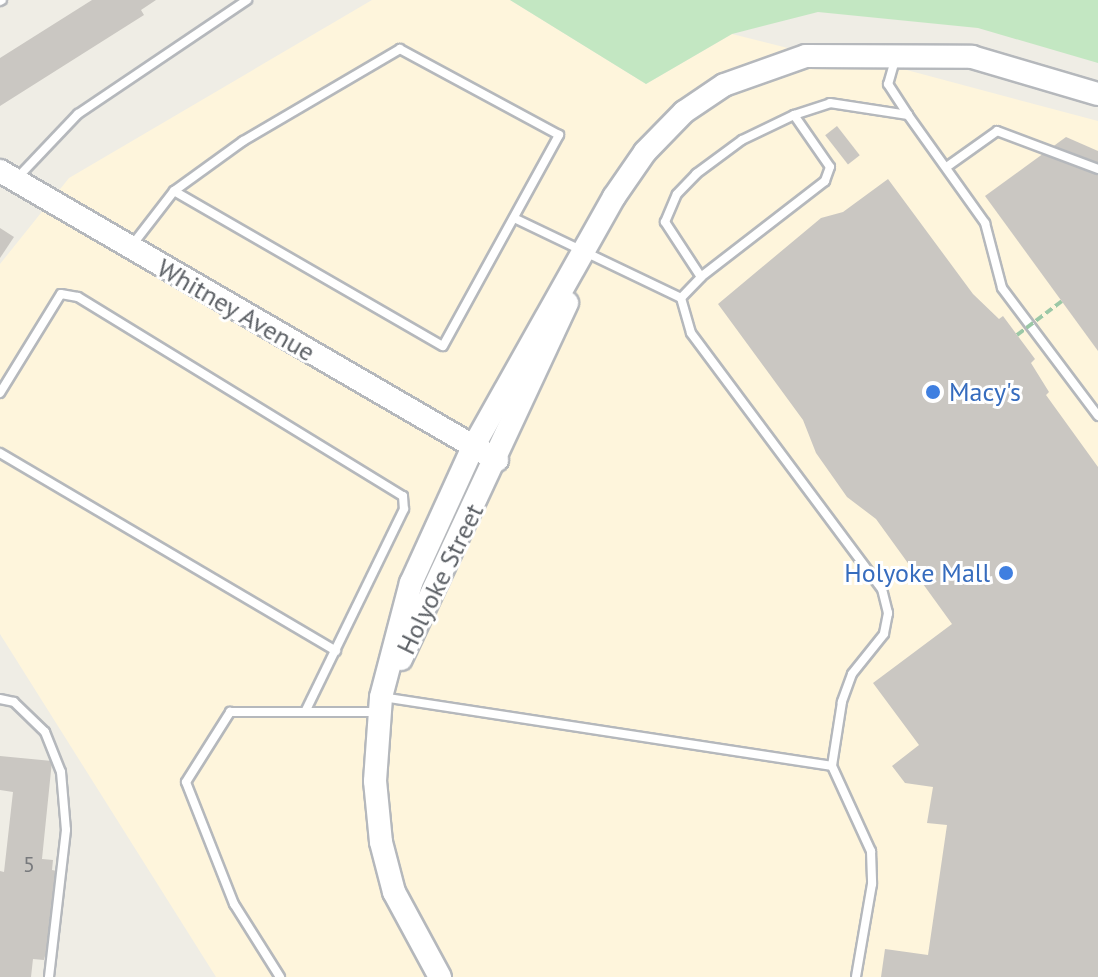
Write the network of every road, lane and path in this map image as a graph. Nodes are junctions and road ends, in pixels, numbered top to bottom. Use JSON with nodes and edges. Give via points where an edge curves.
{"nodes":[{"id":1,"x":247,"y":0,"type":"edge"},
{"id":2,"x":896,"y":56,"type":"junction"},
{"id":3,"x":1098,"y":94,"type":"edge"},
{"id":4,"x":794,"y":115,"type":"junction"},
{"id":5,"x":908,"y":115,"type":"junction"},
{"id":6,"x":948,"y":166,"type":"junction"},
{"id":7,"x":1098,"y":169,"type":"edge"},
{"id":8,"x":8,"y":175,"type":"edge"},
{"id":9,"x":174,"y":191,"type":"junction"},
{"id":10,"x":514,"y":218,"type":"junction"},
{"id":11,"x":130,"y":248,"type":"junction"},
{"id":12,"x":585,"y":253,"type":"junction"},
{"id":13,"x":701,"y":277,"type":"junction"},
{"id":14,"x":681,"y":298,"type":"junction"},
{"id":15,"x":1062,"y":301,"type":"dead end"},
{"id":16,"x":1017,"y":335,"type":"dead end"},
{"id":17,"x":0,"y":393,"type":"edge"},
{"id":18,"x":1098,"y":416,"type":"edge"},
{"id":19,"x":472,"y":449,"type":"junction"},
{"id":20,"x":0,"y":453,"type":"edge"},
{"id":21,"x":497,"y":460,"type":"junction"},
{"id":22,"x":336,"y":651,"type":"junction"},
{"id":23,"x":0,"y":699,"type":"edge"},
{"id":24,"x":381,"y":704,"type":"junction"},
{"id":25,"x":306,"y":710,"type":"junction"},
{"id":26,"x":832,"y":766,"type":"junction"},
{"id":27,"x":49,"y":977,"type":"edge"},
{"id":28,"x":280,"y":977,"type":"edge"},
{"id":29,"x":440,"y":977,"type":"edge"},
{"id":30,"x":856,"y":977,"type":"edge"}],
"edges":[{"from":1,"to":8,"type":"lane","via":[[78,114]]},
{"from":2,"to":3,"type":"main road","via":[[972,57]]},
{"from":2,"to":5,"type":"lane","via":[[888,84]]},
{"from":2,"to":12,"type":"main road","via":[[806,56],[750,72],[704,97],[645,152]]},
{"from":4,"to":5,"type":"lane","via":[[830,103]]},
{"from":4,"to":13,"type":"lane","via":[[830,167],[825,181]]},
{"from":4,"to":13,"type":"lane","via":[[742,140],[677,194],[665,222]]},
{"from":5,"to":6,"type":"lane"},
{"from":6,"to":7,"type":"lane","via":[[997,131]]},
{"from":6,"to":18,"type":"lane","via":[[985,223],[1002,288]]},
{"from":8,"to":11,"type":"main road","name":"Whitney Avenue"},
{"from":9,"to":10,"type":"lane","via":[[443,346]]},
{"from":9,"to":10,"type":"lane","via":[[243,141],[400,49],[559,135]]},
{"from":9,"to":11,"type":"lane"},
{"from":10,"to":12,"type":"lane"},
{"from":11,"to":19,"type":"main road","name":"Whitney Avenue"},
{"from":12,"to":14,"type":"lane"},
{"from":12,"to":19,"type":"main road"},
{"from":12,"to":21,"type":"main road","via":[[558,332]]},
{"from":13,"to":14,"type":"lane"},
{"from":14,"to":26,"type":"lane","via":[[691,333],[882,589],[888,613],[884,634],[852,674]]},
{"from":15,"to":16,"type":"path","bridge":true},
{"from":17,"to":22,"type":"lane","via":[[61,294],[78,297],[392,485],[403,496],[404,509]]},
{"from":19,"to":21,"type":"main road","name":"Whitney Avenue"},
{"from":19,"to":24,"type":"main road","name":"Holyoke Street","via":[[411,583]]},
{"from":20,"to":22,"type":"lane"},
{"from":21,"to":24,"type":"main road","name":"Holyoke Street"},
{"from":22,"to":25,"type":"lane"},
{"from":23,"to":27,"type":"lane","via":[[14,702],[45,732],[61,772],[66,830]]},
{"from":24,"to":25,"type":"lane"},
{"from":24,"to":26,"type":"lane"},
{"from":24,"to":29,"type":"main road","name":"Holyoke Street","via":[[375,781],[381,842],[394,892]]},
{"from":25,"to":28,"type":"lane","via":[[230,712],[186,782],[234,904]]},
{"from":26,"to":30,"type":"lane","via":[[871,851],[872,884]]}]}
